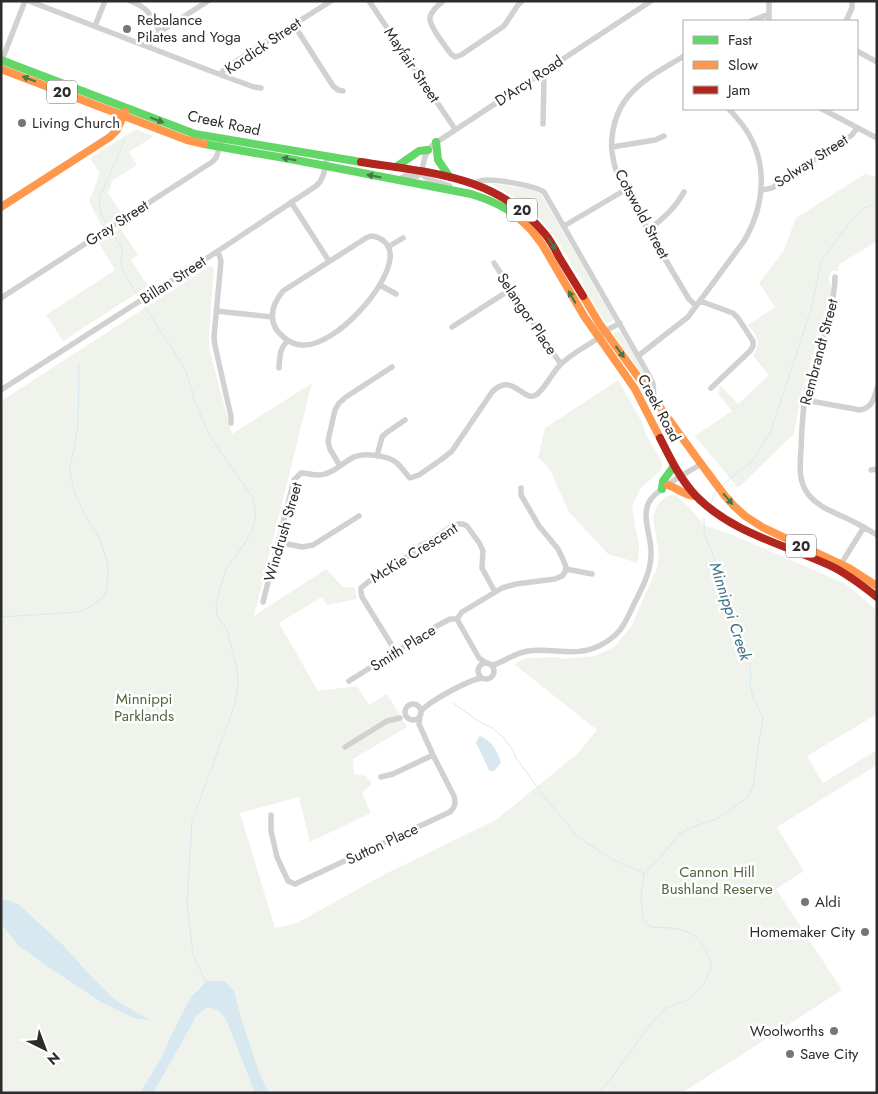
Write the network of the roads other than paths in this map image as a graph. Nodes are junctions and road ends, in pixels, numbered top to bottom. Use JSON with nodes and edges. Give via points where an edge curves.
{"nodes":[{"id":1,"x":27,"y":1,"type":"edge"},
{"id":2,"x":105,"y":1,"type":"edge"},
{"id":3,"x":130,"y":1,"type":"edge"},
{"id":4,"x":208,"y":1,"type":"edge"},
{"id":5,"x":331,"y":1,"type":"edge"},
{"id":6,"x":370,"y":1,"type":"edge"},
{"id":7,"x":443,"y":1,"type":"edge"},
{"id":8,"x":522,"y":1,"type":"edge"},
{"id":9,"x":650,"y":1,"type":"edge"},
{"id":10,"x":769,"y":1,"type":"edge"},
{"id":11,"x":852,"y":1,"type":"edge"},
{"id":12,"x":769,"y":14,"type":"junction"},
{"id":13,"x":754,"y":20,"type":"edge"},
{"id":14,"x":769,"y":20,"type":"edge"},
{"id":15,"x":846,"y":20,"type":"edge"},
{"id":16,"x":95,"y":26,"type":"junction"},
{"id":17,"x":294,"y":26,"type":"junction"},
{"id":18,"x":160,"y":32,"type":"junction"},
{"id":19,"x":148,"y":47,"type":"junction"},
{"id":20,"x":858,"y":52,"type":"edge"},
{"id":21,"x":683,"y":57,"type":"edge"},
{"id":22,"x":2,"y":60,"type":"edge"},
{"id":23,"x":877,"y":62,"type":"edge"},
{"id":24,"x":1,"y":69,"type":"edge"},
{"id":25,"x":541,"y":73,"type":"junction"},
{"id":26,"x":221,"y":75,"type":"junction"},
{"id":27,"x":261,"y":88,"type":"dead end"},
{"id":28,"x":343,"y":91,"type":"dead end"},
{"id":29,"x":730,"y":110,"type":"edge"},
{"id":30,"x":824,"y":110,"type":"edge"},
{"id":31,"x":125,"y":112,"type":"junction"},
{"id":32,"x":543,"y":124,"type":"dead end"},
{"id":33,"x":858,"y":128,"type":"junction"},
{"id":34,"x":455,"y":129,"type":"junction"},
{"id":35,"x":664,"y":136,"type":"dead end"},
{"id":36,"x":877,"y":138,"type":"edge"},
{"id":37,"x":436,"y":142,"type":"junction"},
{"id":38,"x":221,"y":143,"type":"junction"},
{"id":39,"x":612,"y":147,"type":"junction"},
{"id":40,"x":428,"y":150,"type":"junction"},
{"id":41,"x":327,"y":156,"type":"junction"},
{"id":42,"x":325,"y":166,"type":"junction"},
{"id":43,"x":396,"y":167,"type":"junction"},
{"id":44,"x":422,"y":171,"type":"junction"},
{"id":45,"x":449,"y":176,"type":"junction"},
{"id":46,"x":398,"y":180,"type":"junction"},
{"id":47,"x":474,"y":183,"type":"junction"},
{"id":48,"x":625,"y":190,"type":"junction"},
{"id":49,"x":762,"y":190,"type":"junction"},
{"id":50,"x":456,"y":192,"type":"junction"},
{"id":51,"x":684,"y":192,"type":"dead end"},
{"id":52,"x":290,"y":202,"type":"junction"},
{"id":53,"x":1,"y":207,"type":"edge"},
{"id":54,"x":564,"y":226,"type":"junction"},
{"id":55,"x":648,"y":230,"type":"junction"},
{"id":56,"x":403,"y":238,"type":"dead end"},
{"id":57,"x":388,"y":247,"type":"junction"},
{"id":58,"x":218,"y":251,"type":"junction"},
{"id":59,"x":329,"y":261,"type":"junction"},
{"id":60,"x":494,"y":264,"type":"dead end"},
{"id":61,"x":836,"y":277,"type":"dead end"},
{"id":62,"x":380,"y":285,"type":"junction"},
{"id":63,"x":511,"y":289,"type":"junction"},
{"id":64,"x":396,"y":294,"type":"dead end"},
{"id":65,"x":1,"y":298,"type":"edge"},
{"id":66,"x":700,"y":300,"type":"junction"},
{"id":67,"x":696,"y":306,"type":"junction"},
{"id":68,"x":216,"y":312,"type":"junction"},
{"id":69,"x":272,"y":317,"type":"junction"},
{"id":70,"x":620,"y":323,"type":"junction"},
{"id":71,"x":452,"y":327,"type":"dead end"},
{"id":72,"x":605,"y":332,"type":"junction"},
{"id":73,"x":599,"y":338,"type":"junction"},
{"id":74,"x":287,"y":340,"type":"junction"},
{"id":75,"x":638,"y":356,"type":"junction"},
{"id":76,"x":561,"y":364,"type":"junction"},
{"id":77,"x":392,"y":367,"type":"dead end"},
{"id":78,"x":280,"y":368,"type":"dead end"},
{"id":79,"x":711,"y":388,"type":"dead end"},
{"id":80,"x":877,"y":388,"type":"edge"},
{"id":81,"x":1,"y":390,"type":"edge"},
{"id":82,"x":654,"y":398,"type":"junction"},
{"id":83,"x":805,"y":400,"type":"junction"},
{"id":84,"x":405,"y":420,"type":"dead end"},
{"id":85,"x":231,"y":423,"type":"dead end"},
{"id":86,"x":377,"y":456,"type":"junction"},
{"id":87,"x":701,"y":464,"type":"junction"},
{"id":88,"x":340,"y":466,"type":"junction"},
{"id":89,"x":674,"y":466,"type":"junction"},
{"id":90,"x":681,"y":477,"type":"junction"},
{"id":91,"x":665,"y":487,"type":"junction"},
{"id":92,"x":521,"y":488,"type":"dead end"},
{"id":93,"x":695,"y":496,"type":"junction"},
{"id":94,"x":359,"y":516,"type":"dead end"},
{"id":95,"x":750,"y":519,"type":"junction"},
{"id":96,"x":864,"y":527,"type":"junction"},
{"id":97,"x":746,"y":531,"type":"junction"},
{"id":98,"x":877,"y":535,"type":"edge"},
{"id":99,"x":278,"y":542,"type":"junction"},
{"id":100,"x":841,"y":564,"type":"junction"},
{"id":101,"x":566,"y":569,"type":"junction"},
{"id":102,"x":592,"y":574,"type":"dead end"},
{"id":103,"x":877,"y":586,"type":"edge"},
{"id":104,"x":495,"y":592,"type":"junction"},
{"id":105,"x":877,"y":597,"type":"edge"},
{"id":106,"x":263,"y":602,"type":"dead end"},
{"id":107,"x":457,"y":619,"type":"junction"},
{"id":108,"x":396,"y":652,"type":"junction"},
{"id":109,"x":479,"y":658,"type":"junction"},
{"id":110,"x":485,"y":662,"type":"junction"},
{"id":111,"x":494,"y":667,"type":"junction"},
{"id":112,"x":479,"y":673,"type":"junction"},
{"id":113,"x":349,"y":680,"type":"dead end"},
{"id":114,"x":417,"y":704,"type":"junction"},
{"id":115,"x":427,"y":704,"type":"junction"},
{"id":116,"x":421,"y":714,"type":"junction"},
{"id":117,"x":400,"y":718,"type":"dead end"},
{"id":118,"x":416,"y":722,"type":"junction"},
{"id":119,"x":345,"y":747,"type":"dead end"},
{"id":120,"x":433,"y":755,"type":"junction"},
{"id":121,"x":381,"y":777,"type":"dead end"},
{"id":122,"x":271,"y":815,"type":"dead end"}],
"edges":[{"from":1,"to":16,"type":"street"},
{"from":1,"to":22,"type":"street"},
{"from":2,"to":16,"type":"street"},
{"from":3,"to":18,"type":"street","via":[[146,10]]},
{"from":4,"to":18,"type":"street"},
{"from":5,"to":17,"type":"street","name":"Kordick Street"},
{"from":6,"to":34,"type":"street","name":"Mayfair Street"},
{"from":7,"to":8,"type":"street","via":[[434,10],[431,24],[455,57],[504,26]]},
{"from":9,"to":25,"type":"street","name":"D'Arcy Road"},
{"from":10,"to":12,"type":"street"},
{"from":11,"to":15,"type":"street"},
{"from":12,"to":13,"type":"street"},
{"from":12,"to":14,"type":"street"},
{"from":16,"to":19,"type":"street"},
{"from":17,"to":26,"type":"street","name":"Kordick Street","via":[[227,67]]},
{"from":17,"to":28,"type":"street","via":[[333,86]]},
{"from":18,"to":19,"type":"street"},
{"from":19,"to":26,"type":"street"},
{"from":20,"to":23,"type":"street"},
{"from":21,"to":39,"type":"street","name":"Cotswold Street","via":[[646,80],[624,102],[615,122]]},
{"from":22,"to":31,"type":"main road","name":"Creek Road","number":"20"},
{"from":31,"to":24,"type":"main road","name":"Creek Road","number":"20","one_way":true},
{"from":25,"to":32,"type":"street","via":[[544,80]]},
{"from":25,"to":34,"type":"street","name":"D'Arcy Road"},
{"from":26,"to":27,"type":"street"},
{"from":29,"to":49,"type":"street","via":[[745,128],[758,156]]},
{"from":30,"to":33,"type":"street"},
{"from":31,"to":38,"type":"main road","name":"Creek Road","number":"20"},
{"from":31,"to":53,"type":"main road","via":[[110,137]]},
{"from":33,"to":36,"type":"street"},
{"from":33,"to":49,"type":"street","name":"Solway Street","via":[[852,136],[772,188]]},
{"from":34,"to":37,"type":"street","name":"D'Arcy Road"},
{"from":35,"to":39,"type":"street"},
{"from":37,"to":40,"type":"street","name":"D'Arcy Road"},
{"from":37,"to":45,"type":"main road","via":[[438,160]]},
{"from":38,"to":41,"type":"main road","name":"Creek Road","number":"20"},
{"from":42,"to":38,"type":"main road","name":"Creek Road","number":"20","one_way":true},
{"from":38,"to":65,"type":"street","name":"Gray Street","via":[[212,162]]},
{"from":39,"to":48,"type":"street","name":"Cotswold Street"},
{"from":40,"to":43,"type":"main road","via":[[419,151]]},
{"from":40,"to":44,"type":"street","name":"D'Arcy Road"},
{"from":41,"to":42,"type":"street","name":"Billan Street"},
{"from":41,"to":43,"type":"main road","name":"Creek Road","number":"20"},
{"from":46,"to":42,"type":"main road","name":"Creek Road","number":"20","one_way":true},
{"from":42,"to":52,"type":"street","name":"Billan Street","via":[[318,184]]},
{"from":43,"to":44,"type":"main road","name":"Creek Road","number":"20"},
{"from":44,"to":45,"type":"main road","name":"Creek Road","number":"20"},
{"from":44,"to":46,"type":"street","name":"Creek Road","via":[[418,176],[405,176]]},
{"from":44,"to":50,"type":"street","name":"Creek Road","via":[[427,178],[448,185]]},
{"from":45,"to":47,"type":"main road","name":"Creek Road","number":"20"},
{"from":46,"to":50,"type":"main road","name":"Creek Road","number":"20"},
{"from":47,"to":54,"type":"street","name":"Creek Road","via":[[488,180],[542,190]]},
{"from":47,"to":72,"type":"main road","name":"Creek Road","number":"20","one_way":true,"via":[[517,206],[542,230]]},
{"from":48,"to":54,"type":"street"},
{"from":48,"to":55,"type":"street","name":"Cotswold Street"},
{"from":49,"to":66,"type":"street","via":[[752,228]]},
{"from":73,"to":50,"type":"main road","name":"Creek Road","number":"20","one_way":true,"via":[[543,244],[529,227],[494,202]]},
{"from":51,"to":55,"type":"street","via":[[680,201]]},
{"from":52,"to":58,"type":"street","name":"Billan Street"},
{"from":52,"to":59,"type":"street"},
{"from":54,"to":70,"type":"street","name":"Creek Road"},
{"from":55,"to":67,"type":"street","name":"Cotswold Street"},
{"from":56,"to":57,"type":"street"},
{"from":57,"to":59,"type":"street","via":[[378,237],[371,236]]},
{"from":57,"to":62,"type":"street","via":[[390,260]]},
{"from":58,"to":68,"type":"street","via":[[221,261]]},
{"from":58,"to":81,"type":"street","name":"Billan Street"},
{"from":59,"to":69,"type":"street","via":[[284,291],[273,305]]},
{"from":60,"to":63,"type":"street","name":"Selangor Place"},
{"from":61,"to":83,"type":"street","name":"Rembrandt Street","via":[[831,310]]},
{"from":62,"to":64,"type":"street"},
{"from":62,"to":74,"type":"street","via":[[357,315],[327,337],[305,345]]},
{"from":63,"to":71,"type":"street"},
{"from":63,"to":76,"type":"street","name":"Selangor Place"},
{"from":66,"to":67,"type":"street"},
{"from":66,"to":79,"type":"street","via":[[733,313],[753,341],[750,352]]},
{"from":67,"to":75,"type":"street","via":[[688,317]]},
{"from":68,"to":69,"type":"street"},
{"from":68,"to":85,"type":"street","via":[[215,346]]},
{"from":69,"to":74,"type":"street","via":[[280,334]]},
{"from":70,"to":72,"type":"street"},
{"from":70,"to":75,"type":"street","name":"Creek Road"},
{"from":72,"to":73,"type":"street"},
{"from":72,"to":82,"type":"main road","name":"Creek Road","number":"20","one_way":true},
{"from":73,"to":76,"type":"street"},
{"from":73,"to":89,"type":"main road","name":"Creek Road","number":"20","via":[[635,389]]},
{"from":74,"to":78,"type":"street","via":[[280,353]]},
{"from":75,"to":82,"type":"street","name":"Creek Road","via":[[653,384]]},
{"from":76,"to":86,"type":"street","via":[[534,397],[511,385],[498,386],[452,450],[419,475],[410,478],[393,460]]},
{"from":77,"to":88,"type":"street","via":[[346,397],[335,410],[328,442]]},
{"from":80,"to":83,"type":"street","via":[[870,406],[860,410]]},
{"from":82,"to":87,"type":"main road","name":"Creek Road","number":"20"},
{"from":83,"to":96,"type":"street","name":"Rembrandt Street","via":[[802,483],[813,500],[824,508]]},
{"from":84,"to":86,"type":"street","via":[[382,437]]},
{"from":86,"to":88,"type":"street","via":[[361,455]]},
{"from":87,"to":90,"type":"street"},
{"from":87,"to":95,"type":"main road","name":"Creek Road","number":"20","one_way":true,"via":[[725,496]]},
{"from":88,"to":99,"type":"street","name":"Windrush Street","via":[[318,476],[301,473],[294,480]]},
{"from":89,"to":90,"type":"main road","name":"Creek Road","number":"20"},
{"from":89,"to":91,"type":"main road","via":[[664,481]]},
{"from":90,"to":91,"type":"street"},
{"from":90,"to":93,"type":"main road","name":"Creek Road","number":"20"},
{"from":91,"to":93,"type":"main road"},
{"from":91,"to":111,"type":"street","via":[[653,496],[647,509],[651,554],[648,575],[620,630],[610,640],[588,650],[568,653],[526,651]]},
{"from":92,"to":101,"type":"street","via":[[521,495],[539,526],[558,549]]},
{"from":93,"to":97,"type":"main road","name":"Creek Road","number":"20"},
{"from":94,"to":99,"type":"street","via":[[313,545],[302,548]]},
{"from":95,"to":97,"type":"main road"},
{"from":95,"to":100,"type":"main road","name":"Creek Road","number":"20","via":[[769,532]]},
{"from":96,"to":98,"type":"street","name":"Rembrandt Street"},
{"from":96,"to":100,"type":"street"},
{"from":97,"to":105,"type":"main road","name":"Creek Road","number":"20","via":[[840,570]]},
{"from":99,"to":106,"type":"street","name":"Windrush Street"},
{"from":100,"to":103,"type":"main road","name":"Creek Road","number":"20"},
{"from":101,"to":102,"type":"street"},
{"from":101,"to":104,"type":"street","name":"Smith Place","via":[[555,579],[516,584]]},
{"from":104,"to":107,"type":"street","name":"Smith Place","via":[[462,612]]},
{"from":104,"to":108,"type":"street","name":"McKie Crescent","via":[[482,568],[480,544],[467,526],[452,526],[361,588],[362,597]]},
{"from":107,"to":108,"type":"street","name":"Smith Place","via":[[437,626]]},
{"from":107,"to":109,"type":"street"},
{"from":108,"to":113,"type":"street","name":"Smith Place"},
{"from":109,"to":110,"type":"street"},
{"from":109,"to":112,"type":"street"},
{"from":110,"to":111,"type":"street"},
{"from":110,"to":112,"type":"street","via":[[480,665]]},
{"from":111,"to":112,"type":"street","via":[[494,675],[490,679],[484,679]]},
{"from":112,"to":115,"type":"street","via":[[473,680]]},
{"from":114,"to":115,"type":"street"},
{"from":114,"to":116,"type":"street"},
{"from":114,"to":118,"type":"street","via":[[405,708],[406,716]]},
{"from":115,"to":116,"type":"street"},
{"from":116,"to":118,"type":"street"},
{"from":117,"to":119,"type":"street","via":[[386,721]]},
{"from":118,"to":120,"type":"street","name":"Sutton Place"},
{"from":120,"to":121,"type":"street"},
{"from":120,"to":122,"type":"street","name":"Sutton Place","via":[[454,796],[456,803],[450,812],[298,883],[288,881],[277,857],[270,831]]}]}
